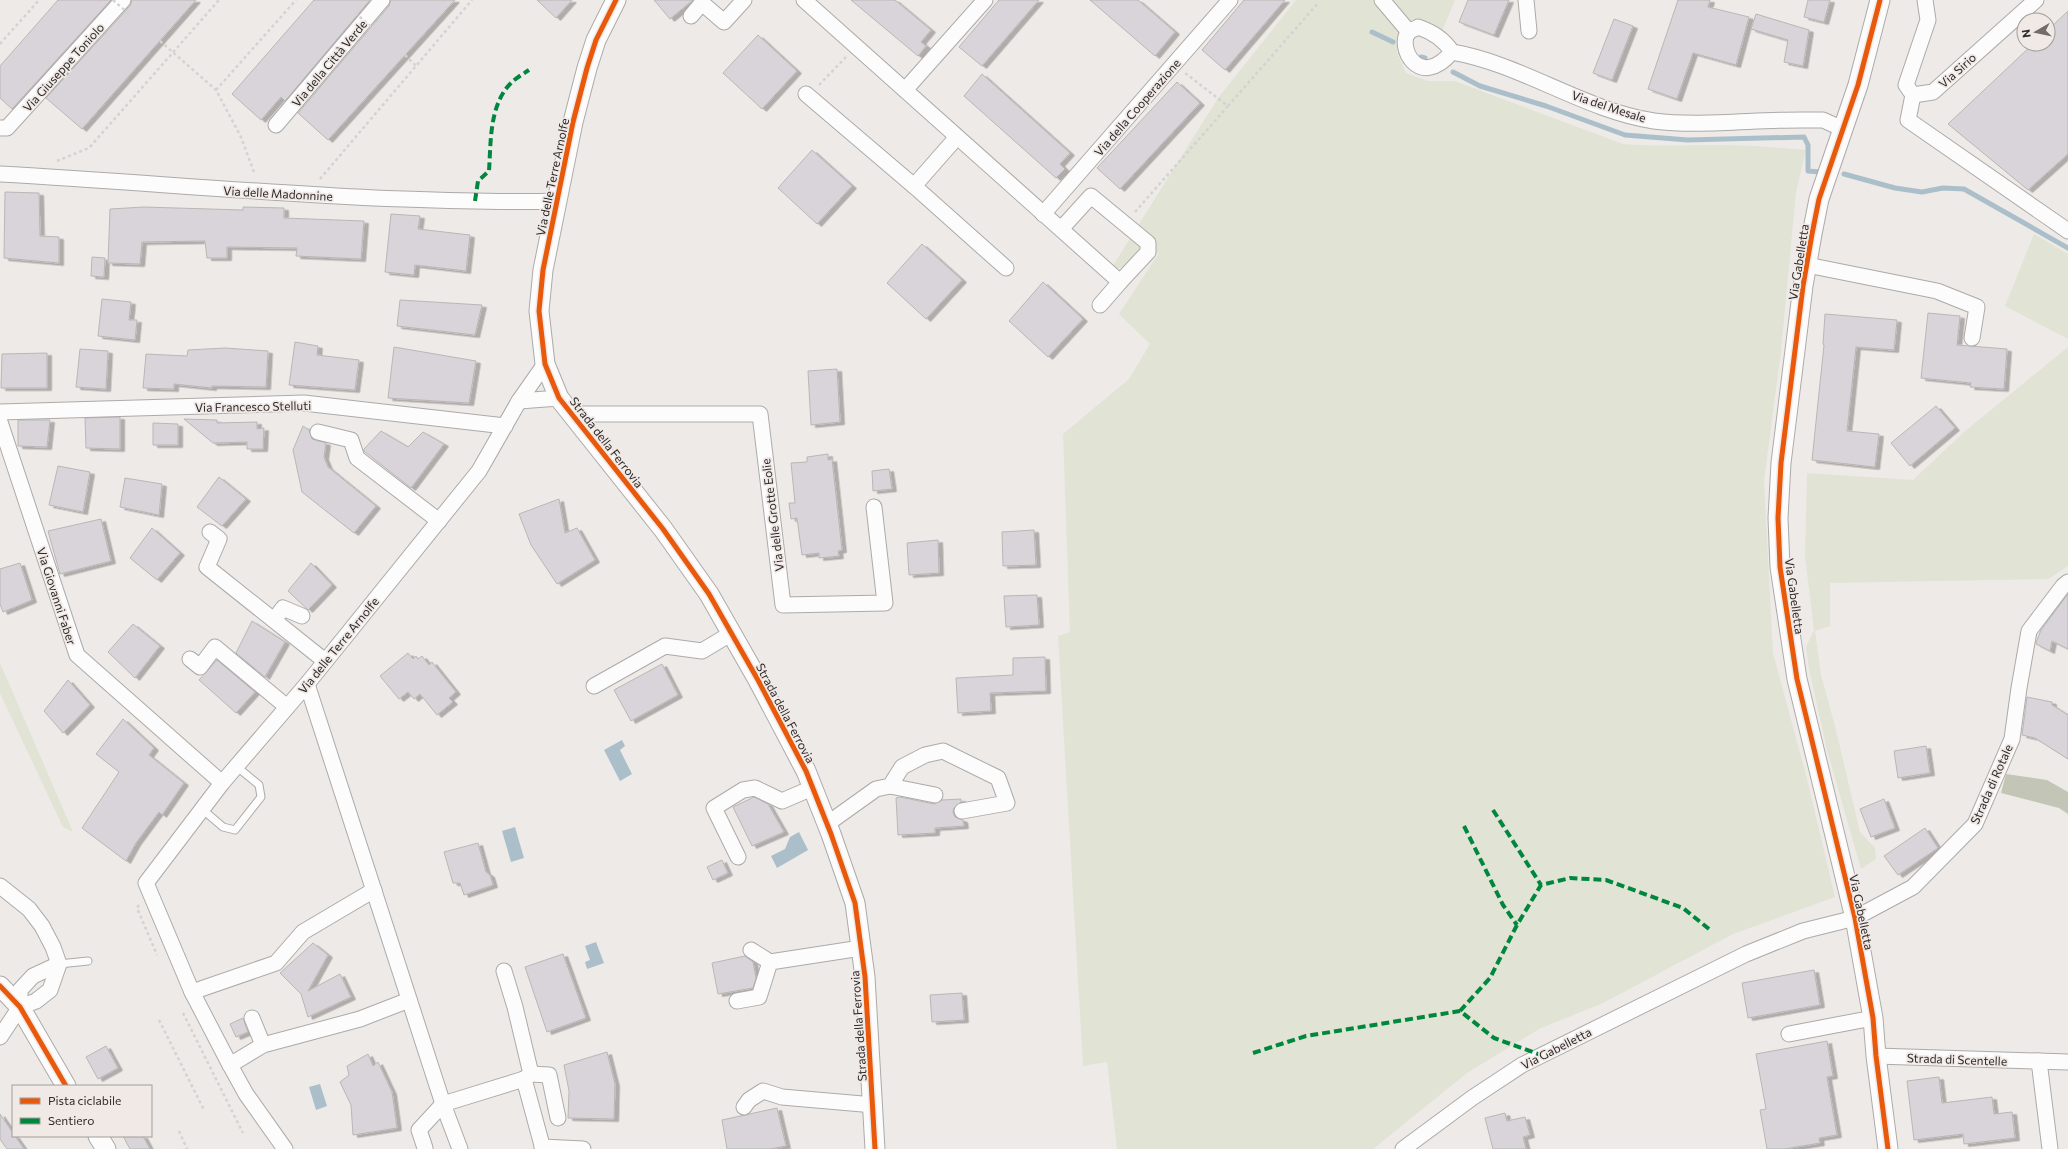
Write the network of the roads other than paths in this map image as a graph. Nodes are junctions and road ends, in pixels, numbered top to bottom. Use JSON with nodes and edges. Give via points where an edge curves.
{"nodes":[{"id":1,"x":123,"y":0,"type":"edge"},
{"id":2,"x":382,"y":0,"type":"edge"},
{"id":3,"x":616,"y":0,"type":"edge"},
{"id":4,"x":744,"y":0,"type":"edge"},
{"id":5,"x":804,"y":0,"type":"edge"},
{"id":6,"x":985,"y":0,"type":"edge"},
{"id":7,"x":1230,"y":0,"type":"edge"},
{"id":8,"x":1382,"y":0,"type":"edge"},
{"id":9,"x":1526,"y":0,"type":"edge"},
{"id":10,"x":1880,"y":0,"type":"edge"},
{"id":11,"x":1925,"y":0,"type":"edge"},
{"id":12,"x":2036,"y":0,"type":"edge"},
{"id":13,"x":691,"y":16,"type":"dead end"},
{"id":14,"x":1529,"y":31,"type":"dead end"},
{"id":15,"x":1409,"y":32,"type":"junction"},
{"id":16,"x":1452,"y":52,"type":"junction"},
{"id":17,"x":905,"y":90,"type":"junction"},
{"id":18,"x":807,"y":95,"type":"road end"},
{"id":19,"x":1913,"y":96,"type":"junction"},
{"id":20,"x":276,"y":125,"type":"dead end"},
{"id":21,"x":0,"y":128,"type":"edge"},
{"id":22,"x":1843,"y":129,"type":"junction"},
{"id":23,"x":957,"y":137,"type":"junction"},
{"id":24,"x":0,"y":174,"type":"edge"},
{"id":25,"x":914,"y":186,"type":"junction"},
{"id":26,"x":557,"y":201,"type":"junction"},
{"id":27,"x":1044,"y":214,"type":"junction"},
{"id":28,"x":1061,"y":229,"type":"junction"},
{"id":29,"x":2068,"y":231,"type":"edge"},
{"id":30,"x":1807,"y":265,"type":"junction"},
{"id":31,"x":1006,"y":268,"type":"dead end"},
{"id":32,"x":1120,"y":282,"type":"junction"},
{"id":33,"x":1100,"y":305,"type":"dead end"},
{"id":34,"x":1972,"y":338,"type":"dead end"},
{"id":35,"x":545,"y":364,"type":"junction"},
{"id":36,"x":559,"y":398,"type":"junction"},
{"id":37,"x":519,"y":401,"type":"junction"},
{"id":38,"x":0,"y":412,"type":"edge"},
{"id":39,"x":573,"y":414,"type":"junction"},
{"id":40,"x":0,"y":422,"type":"edge"},
{"id":41,"x":505,"y":426,"type":"junction"},
{"id":42,"x":318,"y":432,"type":"dead end"},
{"id":43,"x":874,"y":507,"type":"dead end"},
{"id":44,"x":439,"y":521,"type":"junction"},
{"id":45,"x":210,"y":532,"type":"dead end"},
{"id":46,"x":2068,"y":582,"type":"edge"},
{"id":47,"x":302,"y":616,"type":"dead end"},
{"id":48,"x":274,"y":620,"type":"junction"},
{"id":49,"x":732,"y":633,"type":"junction"},
{"id":50,"x":190,"y":659,"type":"dead end"},
{"id":51,"x":325,"y":661,"type":"junction"},
{"id":52,"x":307,"y":684,"type":"junction"},
{"id":53,"x":594,"y":686,"type":"dead end"},
{"id":54,"x":287,"y":707,"type":"junction"},
{"id":55,"x":236,"y":766,"type":"junction"},
{"id":56,"x":222,"y":783,"type":"junction"},
{"id":57,"x":890,"y":786,"type":"junction"},
{"id":58,"x":812,"y":788,"type":"junction"},
{"id":59,"x":935,"y":795,"type":"dead end"},
{"id":60,"x":202,"y":809,"type":"junction"},
{"id":61,"x":962,"y":811,"type":"dead end"},
{"id":62,"x":827,"y":824,"type":"junction"},
{"id":63,"x":738,"y":857,"type":"dead end"},
{"id":64,"x":0,"y":886,"type":"edge"},
{"id":65,"x":374,"y":890,"type":"junction"},
{"id":66,"x":1855,"y":918,"type":"junction"},
{"id":67,"x":861,"y":948,"type":"junction"},
{"id":68,"x":751,"y":950,"type":"dead end"},
{"id":69,"x":88,"y":961,"type":"dead end"},
{"id":70,"x":770,"y":962,"type":"junction"},
{"id":71,"x":59,"y":964,"type":"junction"},
{"id":72,"x":504,"y":971,"type":"dead end"},
{"id":73,"x":0,"y":986,"type":"edge"},
{"id":74,"x":192,"y":992,"type":"junction"},
{"id":75,"x":409,"y":1000,"type":"junction"},
{"id":76,"x":737,"y":1001,"type":"dead end"},
{"id":77,"x":20,"y":1007,"type":"junction"},
{"id":78,"x":252,"y":1018,"type":"dead end"},
{"id":79,"x":1873,"y":1018,"type":"junction"},
{"id":80,"x":1789,"y":1034,"type":"dead end"},
{"id":81,"x":0,"y":1037,"type":"edge"},
{"id":82,"x":264,"y":1046,"type":"junction"},
{"id":83,"x":1876,"y":1056,"type":"junction"},
{"id":84,"x":2039,"y":1061,"type":"junction"},
{"id":85,"x":2068,"y":1062,"type":"edge"},
{"id":86,"x":230,"y":1065,"type":"junction"},
{"id":87,"x":527,"y":1076,"type":"junction"},
{"id":88,"x":65,"y":1085,"type":"edge"},
{"id":89,"x":443,"y":1104,"type":"junction"},
{"id":90,"x":874,"y":1105,"type":"junction"},
{"id":91,"x":744,"y":1108,"type":"dead end"},
{"id":92,"x":558,"y":1118,"type":"dead end"},
{"id":93,"x":99,"y":1137,"type":"edge"},
{"id":94,"x":425,"y":1148,"type":"dead end"},
{"id":95,"x":543,"y":1148,"type":"edge"},
{"id":96,"x":106,"y":1149,"type":"edge"},
{"id":97,"x":285,"y":1149,"type":"edge"},
{"id":98,"x":460,"y":1149,"type":"edge"},
{"id":99,"x":583,"y":1149,"type":"edge"},
{"id":100,"x":875,"y":1149,"type":"edge"},
{"id":101,"x":1403,"y":1149,"type":"edge"},
{"id":102,"x":1888,"y":1149,"type":"edge"},
{"id":103,"x":2050,"y":1149,"type":"edge"}],
"edges":[{"from":1,"to":21,"type":"street","name":"Via Giuseppe Toniolo","via":[[7,128]]},
{"from":2,"to":20,"type":"street","name":"Via della Città Verde"},
{"from":3,"to":26,"type":"street","name":"Via delle Terre Arnolfe","via":[[596,40],[587,68]]},
{"from":4,"to":13,"type":"street","via":[[724,22],[702,3]]},
{"from":5,"to":17,"type":"street"},
{"from":6,"to":17,"type":"street"},
{"from":7,"to":27,"type":"street","name":"Via della Cooperazione"},
{"from":8,"to":15,"type":"street"},
{"from":9,"to":14,"type":"street"},
{"from":10,"to":22,"type":"street","name":"Via Gabelletta","via":[[1858,84]]},
{"from":11,"to":19,"type":"street","via":[[1928,20],[1906,85]]},
{"from":12,"to":19,"type":"street","name":"Via Sirio","via":[[1932,92]]},
{"from":15,"to":16,"type":"street","via":[[1418,27],[1427,30],[1437,35]]},
{"from":15,"to":16,"type":"street","via":[[1406,38],[1408,54],[1419,66],[1437,67]]},
{"from":16,"to":22,"type":"street","name":"Via del Mesale","via":[[1485,60],[1618,112],[1654,120],[1823,120]]},
{"from":17,"to":23,"type":"street"},
{"from":18,"to":25,"type":"street"},
{"from":19,"to":29,"type":"street","via":[[1908,120]]},
{"from":22,"to":30,"type":"street","name":"Via Gabelletta","via":[[1819,199]]},
{"from":23,"to":25,"type":"street"},
{"from":23,"to":27,"type":"street"},
{"from":24,"to":26,"type":"street","name":"Via delle Madonnine","via":[[261,192],[475,201]]},
{"from":25,"to":31,"type":"street"},
{"from":26,"to":35,"type":"street","name":"Via delle Terre Arnolfe","via":[[543,270],[539,311]]},
{"from":27,"to":28,"type":"street"},
{"from":28,"to":32,"type":"street"},
{"from":28,"to":32,"type":"street","via":[[1091,196],[1148,243],[1148,252]]},
{"from":30,"to":34,"type":"street","via":[[1937,291],[1977,307]]},
{"from":30,"to":66,"type":"street","name":"Via Gabelletta","via":[[1781,463],[1778,518],[1780,568],[1797,679]]},
{"from":32,"to":33,"type":"street"},
{"from":35,"to":36,"type":"street","name":"Strada della Ferrovia"},
{"from":35,"to":37,"type":"street","name":"Via delle Terre Arnolfe"},
{"from":36,"to":37,"type":"street"},
{"from":36,"to":39,"type":"street","name":"Strada della Ferrovia"},
{"from":37,"to":41,"type":"street","name":"Via delle Terre Arnolfe"},
{"from":38,"to":41,"type":"street","name":"Via Francesco Stelluti","via":[[304,403]]},
{"from":39,"to":43,"type":"street","name":"Via delle Grotte Eolie","via":[[760,414],[783,605],[885,603]]},
{"from":39,"to":49,"type":"street","name":"Strada della Ferrovia","via":[[664,530]]},
{"from":40,"to":56,"type":"street","name":"Via Giovanni Faber","via":[[77,655]]},
{"from":41,"to":44,"type":"street","name":"Via delle Terre Arnolfe","via":[[478,471]]},
{"from":42,"to":44,"type":"street","via":[[351,440],[357,458]]},
{"from":44,"to":51,"type":"street","name":"Via delle Terre Arnolfe"},
{"from":45,"to":48,"type":"street","via":[[219,539],[207,567]]},
{"from":46,"to":66,"type":"street","name":"Strada di Rotale","via":[[2029,631],[2012,739],[1976,824],[1913,887]]},
{"from":47,"to":48,"type":"street","via":[[283,608]]},
{"from":48,"to":51,"type":"street"},
{"from":49,"to":53,"type":"street","via":[[702,652],[665,646]]},
{"from":49,"to":58,"type":"street","name":"Strada della Ferrovia","via":[[806,771]]},
{"from":50,"to":54,"type":"street","via":[[200,667],[215,647]]},
{"from":51,"to":52,"type":"street","name":"Via delle Terre Arnolfe"},
{"from":52,"to":54,"type":"street","name":"Via delle Terre Arnolfe"},
{"from":52,"to":65,"type":"street"},
{"from":54,"to":55,"type":"street","name":"Via delle Terre Arnolfe"},
{"from":55,"to":56,"type":"street","name":"Via delle Terre Arnolfe"},
{"from":55,"to":60,"type":"lane","via":[[259,785],[261,797],[253,808],[235,830],[223,827]]},
{"from":56,"to":60,"type":"street","name":"Via delle Terre Arnolfe"},
{"from":57,"to":59,"type":"street"},
{"from":57,"to":61,"type":"street","via":[[902,767],[925,755],[943,751],[998,778],[1007,803]]},
{"from":57,"to":62,"type":"street","via":[[876,789]]},
{"from":58,"to":62,"type":"street","name":"Strada della Ferrovia"},
{"from":58,"to":63,"type":"street","via":[[782,801],[755,788],[743,790],[714,808]]},
{"from":60,"to":74,"type":"street","name":"Via delle Terre Arnolfe","via":[[146,883]]},
{"from":62,"to":67,"type":"street","name":"Strada della Ferrovia","via":[[855,903]]},
{"from":64,"to":71,"type":"street","via":[[29,909],[42,926]]},
{"from":65,"to":74,"type":"street","via":[[303,932],[276,963]]},
{"from":65,"to":75,"type":"street"},
{"from":66,"to":79,"type":"street","name":"Via Gabelletta"},
{"from":66,"to":101,"type":"street","name":"Via Gabelletta","via":[[1804,930],[1746,954],[1528,1061]]},
{"from":67,"to":70,"type":"street"},
{"from":67,"to":90,"type":"street","name":"Strada della Ferrovia"},
{"from":68,"to":70,"type":"street"},
{"from":69,"to":71,"type":"lane"},
{"from":70,"to":76,"type":"street","via":[[759,997]]},
{"from":71,"to":77,"type":"street","via":[[50,990],[36,1001]]},
{"from":71,"to":77,"type":"street","via":[[33,976],[20,990]]},
{"from":72,"to":87,"type":"street","via":[[515,1007]]},
{"from":73,"to":77,"type":"street"},
{"from":74,"to":86,"type":"street"},
{"from":75,"to":82,"type":"street","via":[[360,1019]]},
{"from":75,"to":89,"type":"street"},
{"from":77,"to":81,"type":"street"},
{"from":77,"to":88,"type":"street"},
{"from":78,"to":82,"type":"street"},
{"from":79,"to":80,"type":"street"},
{"from":79,"to":83,"type":"street","name":"Via Gabelletta"},
{"from":82,"to":86,"type":"street"},
{"from":83,"to":84,"type":"street","name":"Strada di Scentelle"},
{"from":83,"to":102,"type":"street","name":"Via Gabelletta"},
{"from":84,"to":85,"type":"street","name":"Strada di Scentelle"},
{"from":84,"to":103,"type":"street"},
{"from":86,"to":97,"type":"street","via":[[246,1094]]},
{"from":87,"to":89,"type":"street"},
{"from":87,"to":92,"type":"street","via":[[549,1075]]},
{"from":87,"to":95,"type":"street"},
{"from":89,"to":94,"type":"street","via":[[419,1130]]},
{"from":89,"to":98,"type":"street"},
{"from":90,"to":91,"type":"street","via":[[782,1097],[763,1091],[749,1100]]},
{"from":90,"to":100,"type":"street","name":"Strada della Ferrovia"},
{"from":93,"to":96,"type":"street"},
{"from":95,"to":99,"type":"street"}]}
